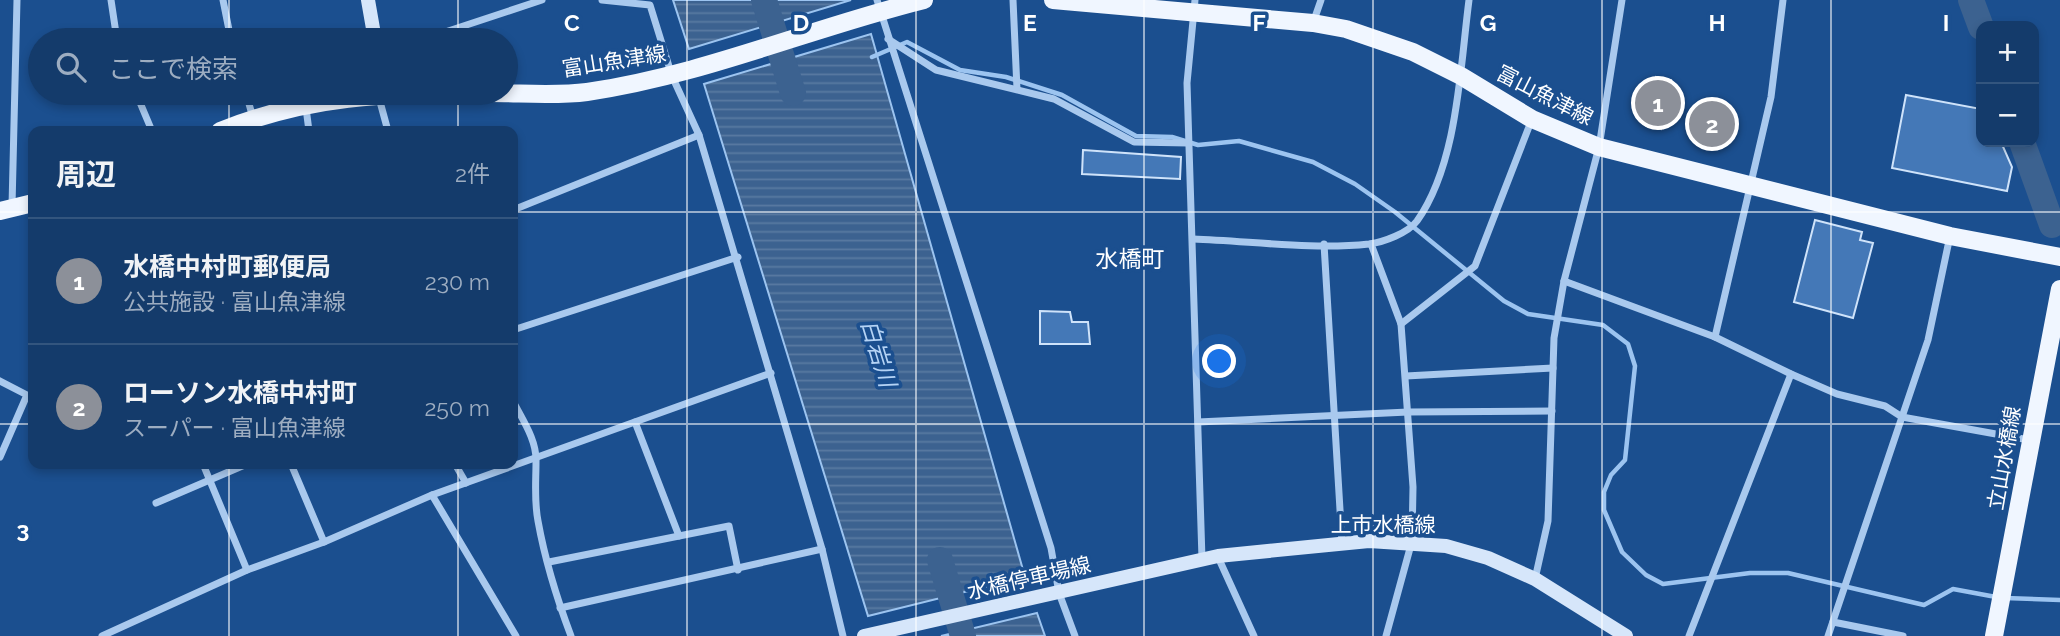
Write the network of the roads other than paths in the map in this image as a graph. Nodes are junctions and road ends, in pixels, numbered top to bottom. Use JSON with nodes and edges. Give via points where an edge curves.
{"nodes":[{"id":1,"x":17,"y":0,"type":"edge"},
{"id":2,"x":111,"y":0,"type":"edge"},
{"id":3,"x":223,"y":0,"type":"edge"},
{"id":4,"x":369,"y":0,"type":"edge"},
{"id":5,"x":542,"y":0,"type":"edge"},
{"id":6,"x":602,"y":0,"type":"edge"},
{"id":7,"x":924,"y":0,"type":"edge"},
{"id":8,"x":1013,"y":0,"type":"edge"},
{"id":9,"x":1053,"y":0,"type":"edge"},
{"id":10,"x":1321,"y":0,"type":"edge"},
{"id":11,"x":1469,"y":0,"type":"edge"},
{"id":12,"x":1622,"y":0,"type":"edge"},
{"id":13,"x":1783,"y":0,"type":"edge"},
{"id":14,"x":649,"y":2,"type":"edge"},
{"id":15,"x":1109,"y":3,"type":"edge"},
{"id":16,"x":1194,"y":6,"type":"edge"},
{"id":17,"x":875,"y":8,"type":"edge"},
{"id":18,"x":1313,"y":23,"type":"junction"},
{"id":19,"x":115,"y":28,"type":"edge"},
{"id":20,"x":228,"y":28,"type":"edge"},
{"id":21,"x":373,"y":28,"type":"edge"},
{"id":22,"x":457,"y":28,"type":"edge"},
{"id":23,"x":888,"y":39,"type":"junction"},
{"id":24,"x":680,"y":74,"type":"junction"},
{"id":25,"x":1461,"y":76,"type":"junction"},
{"id":26,"x":1017,"y":89,"type":"junction"},
{"id":27,"x":518,"y":92,"type":"edge"},
{"id":28,"x":141,"y":105,"type":"edge"},
{"id":29,"x":249,"y":105,"type":"edge"},
{"id":30,"x":306,"y":105,"type":"joint"},
{"id":31,"x":381,"y":105,"type":"edge"},
{"id":32,"x":253,"y":118,"type":"junction"},
{"id":33,"x":1532,"y":119,"type":"junction"},
{"id":34,"x":150,"y":126,"type":"edge"},
{"id":35,"x":233,"y":126,"type":"edge"},
{"id":36,"x":308,"y":126,"type":"edge"},
{"id":37,"x":387,"y":126,"type":"edge"},
{"id":38,"x":699,"y":135,"type":"junction"},
{"id":39,"x":1188,"y":143,"type":"junction"},
{"id":40,"x":1599,"y":147,"type":"junction"},
{"id":41,"x":1752,"y":187,"type":"junction"},
{"id":42,"x":28,"y":204,"type":"edge"},
{"id":43,"x":518,"y":208,"type":"edge"},
{"id":44,"x":6,"y":210,"type":"edge"},
{"id":45,"x":1950,"y":236,"type":"junction"},
{"id":46,"x":1193,"y":239,"type":"junction"},
{"id":47,"x":1324,"y":244,"type":"junction"},
{"id":48,"x":1371,"y":244,"type":"junction"},
{"id":49,"x":738,"y":257,"type":"junction"},
{"id":50,"x":2060,"y":257,"type":"edge"},
{"id":51,"x":1564,"y":281,"type":"junction"},
{"id":52,"x":2060,"y":289,"type":"edge"},
{"id":53,"x":1401,"y":324,"type":"junction"},
{"id":54,"x":518,"y":328,"type":"edge"},
{"id":55,"x":1715,"y":337,"type":"junction"},
{"id":56,"x":1553,"y":368,"type":"junction"},
{"id":57,"x":771,"y":373,"type":"junction"},
{"id":58,"x":1791,"y":374,"type":"junction"},
{"id":59,"x":1406,"y":376,"type":"junction"},
{"id":60,"x":0,"y":381,"type":"edge"},
{"id":61,"x":518,"y":411,"type":"edge"},
{"id":62,"x":1552,"y":411,"type":"junction"},
{"id":63,"x":1408,"y":412,"type":"junction"},
{"id":64,"x":1334,"y":417,"type":"junction"},
{"id":65,"x":1902,"y":417,"type":"junction"},
{"id":66,"x":635,"y":422,"type":"junction"},
{"id":67,"x":1198,"y":422,"type":"junction"},
{"id":68,"x":2029,"y":440,"type":"junction"},
{"id":69,"x":0,"y":457,"type":"edge"},
{"id":70,"x":537,"y":460,"type":"junction"},
{"id":71,"x":518,"y":466,"type":"edge"},
{"id":72,"x":205,"y":469,"type":"edge"},
{"id":73,"x":235,"y":469,"type":"edge"},
{"id":74,"x":293,"y":469,"type":"edge"},
{"id":75,"x":458,"y":469,"type":"edge"},
{"id":76,"x":510,"y":469,"type":"edge"},
{"id":77,"x":209,"y":480,"type":"junction"},
{"id":78,"x":467,"y":483,"type":"junction"},
{"id":79,"x":432,"y":495,"type":"junction"},
{"id":80,"x":156,"y":503,"type":"dead end"},
{"id":81,"x":679,"y":536,"type":"junction"},
{"id":82,"x":1412,"y":541,"type":"junction"},
{"id":83,"x":324,"y":542,"type":"junction"},
{"id":84,"x":1342,"y":543,"type":"junction"},
{"id":85,"x":822,"y":550,"type":"junction"},
{"id":86,"x":1218,"y":556,"type":"junction"},
{"id":87,"x":1202,"y":559,"type":"junction"},
{"id":88,"x":549,"y":562,"type":"junction"},
{"id":89,"x":247,"y":570,"type":"junction"},
{"id":90,"x":738,"y":570,"type":"junction"},
{"id":91,"x":1535,"y":579,"type":"junction"},
{"id":92,"x":1053,"y":595,"type":"junction"},
{"id":93,"x":560,"y":608,"type":"junction"},
{"id":94,"x":1833,"y":622,"type":"junction"},
{"id":95,"x":102,"y":636,"type":"edge"},
{"id":96,"x":516,"y":636,"type":"edge"},
{"id":97,"x":571,"y":636,"type":"edge"},
{"id":98,"x":843,"y":636,"type":"edge"},
{"id":99,"x":864,"y":636,"type":"edge"},
{"id":100,"x":1075,"y":636,"type":"edge"},
{"id":101,"x":1254,"y":636,"type":"edge"},
{"id":102,"x":1386,"y":636,"type":"edge"},
{"id":103,"x":1626,"y":636,"type":"edge"},
{"id":104,"x":1689,"y":636,"type":"edge"},
{"id":105,"x":1829,"y":636,"type":"edge"},
{"id":106,"x":1903,"y":636,"type":"edge"},
{"id":107,"x":1994,"y":636,"type":"edge"}],
"edges":[{"from":1,"to":44,"type":"street"},
{"from":2,"to":19,"type":"street"},
{"from":3,"to":20,"type":"street"},
{"from":4,"to":21,"type":"main road"},
{"from":5,"to":22,"type":"street"},
{"from":6,"to":14,"type":"street"},
{"from":7,"to":17,"type":"main road","name":"富山魚津線"},
{"from":8,"to":26,"type":"street"},
{"from":9,"to":15,"type":"main road","name":"富山魚津線"},
{"from":10,"to":18,"type":"street"},
{"from":11,"to":25,"type":"street"},
{"from":12,"to":40,"type":"street"},
{"from":13,"to":41,"type":"street","via":[[1771,97]]},
{"from":14,"to":24,"type":"street"},
{"from":15,"to":16,"type":"main road","name":"富山魚津線"},
{"from":16,"to":18,"type":"main road","name":"富山魚津線"},
{"from":16,"to":39,"type":"street","via":[[1187,83]]},
{"from":17,"to":23,"type":"street"},
{"from":17,"to":24,"type":"main road","name":"富山魚津線"},
{"from":18,"to":25,"type":"main road","name":"富山魚津線","via":[[1385,41]]},
{"from":23,"to":26,"type":"street","via":[[936,70]]},
{"from":23,"to":92,"type":"street","via":[[1051,548]]},
{"from":24,"to":27,"type":"main road","name":"富山魚津線","via":[[583,92]]},
{"from":24,"to":38,"type":"street"},
{"from":25,"to":33,"type":"main road","name":"富山魚津線"},
{"from":25,"to":48,"type":"street","via":[[1451,137],[1416,223]]},
{"from":26,"to":39,"type":"street","via":[[1054,99],[1134,142]]},
{"from":28,"to":34,"type":"street"},
{"from":29,"to":32,"type":"street"},
{"from":30,"to":32,"type":"main road","name":"富山魚津線"},
{"from":30,"to":36,"type":"street"},
{"from":31,"to":37,"type":"street"},
{"from":32,"to":35,"type":"main road","name":"富山魚津線"},
{"from":33,"to":40,"type":"main road","name":"富山魚津線"},
{"from":33,"to":53,"type":"street","via":[[1475,266]]},
{"from":38,"to":43,"type":"street"},
{"from":38,"to":49,"type":"street"},
{"from":39,"to":46,"type":"street"},
{"from":40,"to":41,"type":"main road","name":"富山魚津線"},
{"from":40,"to":51,"type":"street"},
{"from":41,"to":45,"type":"main road","name":"富山魚津線"},
{"from":41,"to":55,"type":"street"},
{"from":42,"to":44,"type":"main road"},
{"from":45,"to":50,"type":"main road","name":"富山魚津線"},
{"from":45,"to":65,"type":"street","via":[[1928,340]]},
{"from":46,"to":47,"type":"street"},
{"from":46,"to":67,"type":"street"},
{"from":47,"to":48,"type":"street"},
{"from":47,"to":64,"type":"street"},
{"from":48,"to":53,"type":"street"},
{"from":49,"to":54,"type":"street"},
{"from":49,"to":57,"type":"street"},
{"from":51,"to":55,"type":"street"},
{"from":51,"to":56,"type":"street"},
{"from":52,"to":68,"type":"main road","name":"立山水橋線"},
{"from":53,"to":59,"type":"street"},
{"from":55,"to":58,"type":"street"},
{"from":56,"to":59,"type":"street"},
{"from":56,"to":62,"type":"street"},
{"from":57,"to":66,"type":"street"},
{"from":57,"to":85,"type":"street"},
{"from":58,"to":65,"type":"street","via":[[1837,394],[1885,406]]},
{"from":58,"to":104,"type":"street"},
{"from":59,"to":63,"type":"street"},
{"from":60,"to":69,"type":"street","via":[[27,395]]},
{"from":61,"to":70,"type":"street"},
{"from":62,"to":63,"type":"street"},
{"from":62,"to":91,"type":"street","via":[[1548,521]]},
{"from":63,"to":64,"type":"street"},
{"from":63,"to":82,"type":"street"},
{"from":64,"to":67,"type":"street"},
{"from":64,"to":84,"type":"street"},
{"from":65,"to":68,"type":"street"},
{"from":65,"to":94,"type":"street"},
{"from":66,"to":70,"type":"street"},
{"from":66,"to":81,"type":"street"},
{"from":67,"to":87,"type":"street"},
{"from":68,"to":107,"type":"main road","name":"立山水橋線"},
{"from":70,"to":71,"type":"street"},
{"from":70,"to":88,"type":"street","via":[[538,520]]},
{"from":72,"to":77,"type":"street"},
{"from":73,"to":77,"type":"street"},
{"from":74,"to":83,"type":"street"},
{"from":75,"to":78,"type":"street"},
{"from":76,"to":78,"type":"street"},
{"from":77,"to":80,"type":"street"},
{"from":77,"to":89,"type":"street"},
{"from":78,"to":79,"type":"street"},
{"from":79,"to":83,"type":"street"},
{"from":79,"to":96,"type":"street"},
{"from":81,"to":88,"type":"street"},
{"from":81,"to":90,"type":"street","via":[[729,526]]},
{"from":82,"to":84,"type":"main road","name":"上市水橋線"},
{"from":82,"to":91,"type":"main road","name":"上市水橋線","via":[[1446,545]]},
{"from":82,"to":102,"type":"street"},
{"from":83,"to":89,"type":"street"},
{"from":84,"to":86,"type":"main road","name":"上市水橋線"},
{"from":85,"to":90,"type":"street"},
{"from":85,"to":98,"type":"street"},
{"from":86,"to":87,"type":"main road","name":"上市水橋線"},
{"from":86,"to":101,"type":"street"},
{"from":87,"to":92,"type":"main road","name":"水橋停車場線"},
{"from":88,"to":93,"type":"street"},
{"from":89,"to":95,"type":"street"},
{"from":90,"to":93,"type":"street"},
{"from":91,"to":103,"type":"main road","name":"上市水橋線"},
{"from":92,"to":99,"type":"main road","name":"水橋停車場線"},
{"from":92,"to":100,"type":"street"},
{"from":93,"to":97,"type":"street"},
{"from":94,"to":105,"type":"street"},
{"from":94,"to":106,"type":"street"}]}
